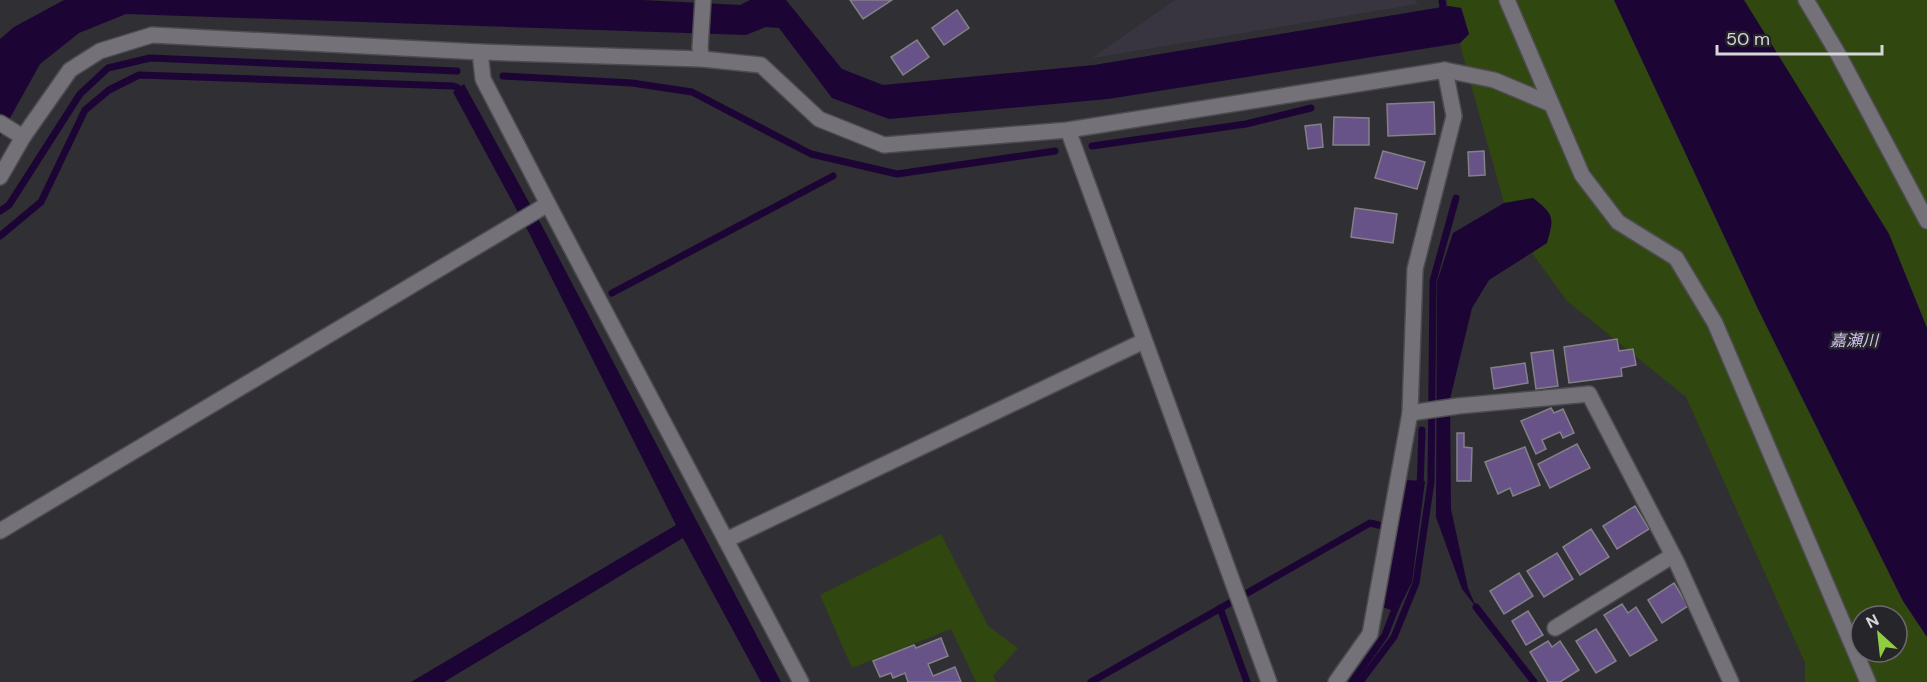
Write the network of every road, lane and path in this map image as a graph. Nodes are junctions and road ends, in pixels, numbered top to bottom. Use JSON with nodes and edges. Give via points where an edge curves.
{"nodes":[{"id":1,"x":703,"y":0,"type":"edge"},
{"id":2,"x":1507,"y":0,"type":"edge"},
{"id":3,"x":1806,"y":0,"type":"edge"},
{"id":4,"x":480,"y":52,"type":"junction"},
{"id":5,"x":701,"y":54,"type":"junction"},
{"id":6,"x":1445,"y":70,"type":"junction"},
{"id":7,"x":1551,"y":104,"type":"junction"},
{"id":8,"x":0,"y":123,"type":"edge"},
{"id":9,"x":1068,"y":130,"type":"junction"},
{"id":10,"x":24,"y":137,"type":"junction"},
{"id":11,"x":0,"y":177,"type":"edge"},
{"id":12,"x":544,"y":207,"type":"junction"},
{"id":13,"x":1927,"y":221,"type":"edge"},
{"id":14,"x":1144,"y":341,"type":"junction"},
{"id":15,"x":1410,"y":413,"type":"junction"},
{"id":16,"x":0,"y":531,"type":"edge"},
{"id":17,"x":726,"y":540,"type":"junction"},
{"id":18,"x":1672,"y":556,"type":"junction"},
{"id":19,"x":1555,"y":628,"type":"dead end"},
{"id":20,"x":801,"y":682,"type":"edge"},
{"id":21,"x":1269,"y":682,"type":"edge"},
{"id":22,"x":1336,"y":682,"type":"edge"},
{"id":23,"x":1731,"y":682,"type":"edge"},
{"id":24,"x":1868,"y":682,"type":"edge"}],
"edges":[{"from":1,"to":5,"type":"street"},
{"from":2,"to":7,"type":"street"},
{"from":3,"to":13,"type":"street"},
{"from":4,"to":5,"type":"street"},
{"from":4,"to":10,"type":"street","via":[[152,35],[100,51],[70,70]]},
{"from":4,"to":12,"type":"street","via":[[483,79]]},
{"from":5,"to":9,"type":"street","via":[[761,66],[819,119],[884,145]]},
{"from":6,"to":7,"type":"street","via":[[1494,80]]},
{"from":6,"to":9,"type":"street"},
{"from":6,"to":15,"type":"street","via":[[1454,116],[1415,269]]},
{"from":7,"to":24,"type":"street","via":[[1582,175],[1618,222],[1676,258],[1715,323]]},
{"from":8,"to":10,"type":"street"},
{"from":9,"to":14,"type":"street"},
{"from":10,"to":11,"type":"street"},
{"from":12,"to":16,"type":"street"},
{"from":12,"to":17,"type":"street"},
{"from":14,"to":17,"type":"street"},
{"from":14,"to":21,"type":"street"},
{"from":15,"to":18,"type":"street","via":[[1589,394]]},
{"from":15,"to":22,"type":"street","via":[[1370,634]]},
{"from":17,"to":20,"type":"street"},
{"from":18,"to":19,"type":"street"},
{"from":18,"to":23,"type":"street"}]}
